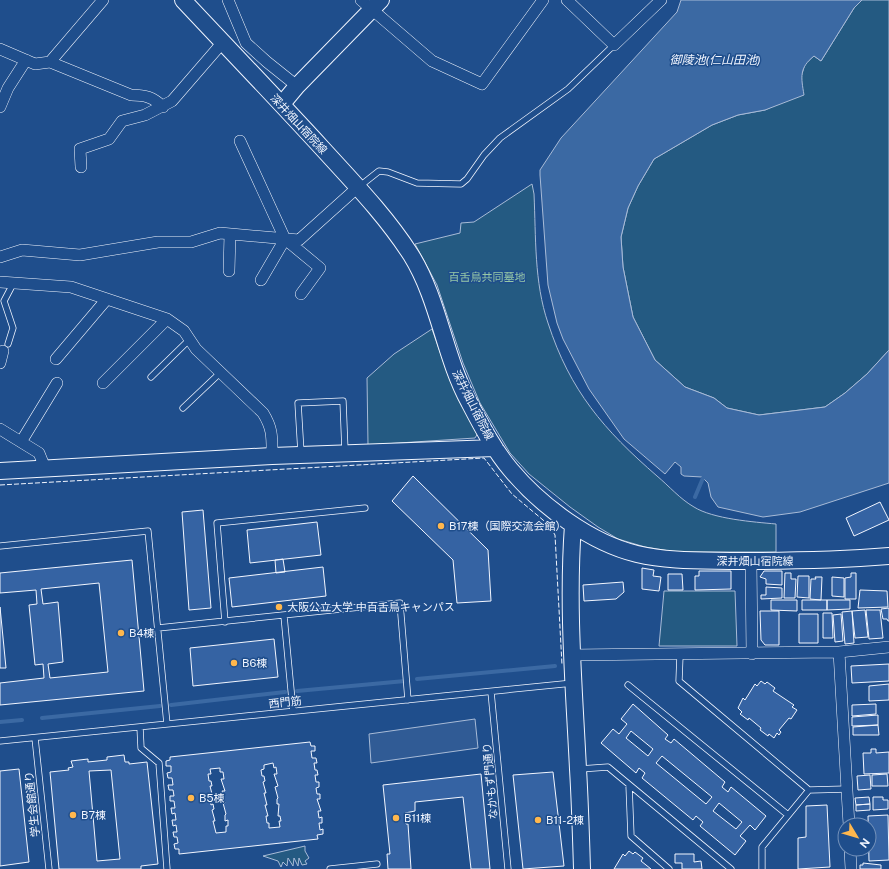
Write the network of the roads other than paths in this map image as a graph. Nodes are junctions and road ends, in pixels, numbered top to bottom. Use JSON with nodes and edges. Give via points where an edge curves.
{"nodes":[{"id":1,"x":102,"y":0,"type":"edge"},
{"id":2,"x":183,"y":0,"type":"edge"},
{"id":3,"x":228,"y":0,"type":"edge"},
{"id":4,"x":543,"y":0,"type":"edge"},
{"id":5,"x":567,"y":0,"type":"edge"},
{"id":6,"x":661,"y":0,"type":"edge"},
{"id":7,"x":372,"y":3,"type":"edge"},
{"id":8,"x":222,"y":42,"type":"junction"},
{"id":9,"x":614,"y":45,"type":"junction"},
{"id":10,"x":0,"y":49,"type":"edge"},
{"id":11,"x":26,"y":60,"type":"junction"},
{"id":12,"x":50,"y":62,"type":"junction"},
{"id":13,"x":297,"y":86,"type":"junction"},
{"id":14,"x":282,"y":104,"type":"junction"},
{"id":15,"x":0,"y":107,"type":"edge"},
{"id":16,"x":164,"y":107,"type":"junction"},
{"id":17,"x":240,"y":141,"type":"dead end"},
{"id":18,"x":81,"y":166,"type":"dead end"},
{"id":19,"x":358,"y":188,"type":"junction"},
{"id":20,"x":230,"y":234,"type":"junction"},
{"id":21,"x":284,"y":239,"type":"junction"},
{"id":22,"x":0,"y":257,"type":"edge"},
{"id":23,"x":229,"y":271,"type":"dead end"},
{"id":24,"x":261,"y":280,"type":"dead end"},
{"id":25,"x":0,"y":282,"type":"edge"},
{"id":26,"x":14,"y":282,"type":"junction"},
{"id":27,"x":301,"y":294,"type":"dead end"},
{"id":28,"x":106,"y":300,"type":"junction"},
{"id":29,"x":167,"y":319,"type":"junction"},
{"id":30,"x":189,"y":340,"type":"junction"},
{"id":31,"x":5,"y":348,"type":"joint"},
{"id":32,"x":56,"y":359,"type":"dead end"},
{"id":33,"x":0,"y":363,"type":"edge"},
{"id":34,"x":220,"y":373,"type":"junction"},
{"id":35,"x":151,"y":377,"type":"dead end"},
{"id":36,"x":57,"y":383,"type":"dead end"},
{"id":37,"x":103,"y":383,"type":"dead end"},
{"id":38,"x":183,"y":408,"type":"dead end"},
{"id":39,"x":0,"y":429,"type":"edge"},
{"id":40,"x":21,"y":442,"type":"junction"},
{"id":41,"x":495,"y":448,"type":"junction"},
{"id":42,"x":346,"y":454,"type":"junction"},
{"id":43,"x":301,"y":455,"type":"junction"},
{"id":44,"x":272,"y":456,"type":"junction"},
{"id":45,"x":45,"y":468,"type":"junction"},
{"id":46,"x":0,"y":470,"type":"edge"},
{"id":47,"x":365,"y":508,"type":"dead end"},
{"id":48,"x":573,"y":525,"type":"junction"},
{"id":49,"x":0,"y":546,"type":"edge"},
{"id":50,"x":889,"y":556,"type":"edge"},
{"id":51,"x":751,"y":561,"type":"junction"},
{"id":52,"x":284,"y":616,"type":"junction"},
{"id":53,"x":225,"y":622,"type":"junction"},
{"id":54,"x":158,"y":628,"type":"junction"},
{"id":55,"x":889,"y":647,"type":"edge"},
{"id":56,"x":840,"y":652,"type":"junction"},
{"id":57,"x":752,"y":654,"type":"junction"},
{"id":58,"x":571,"y":655,"type":"junction"},
{"id":59,"x":680,"y":655,"type":"junction"},
{"id":60,"x":573,"y":683,"type":"junction"},
{"id":61,"x":628,"y":685,"type":"dead end"},
{"id":62,"x":492,"y":692,"type":"junction"},
{"id":63,"x":408,"y":700,"type":"junction"},
{"id":64,"x":293,"y":711,"type":"junction"},
{"id":65,"x":167,"y":724,"type":"junction"},
{"id":66,"x":140,"y":727,"type":"junction"},
{"id":67,"x":35,"y":738,"type":"junction"},
{"id":68,"x":0,"y":741,"type":"edge"},
{"id":69,"x":578,"y":769,"type":"junction"},
{"id":70,"x":629,"y":785,"type":"junction"},
{"id":71,"x":847,"y":789,"type":"junction"},
{"id":72,"x":809,"y":790,"type":"junction"},
{"id":73,"x":788,"y":815,"type":"junction"},
{"id":74,"x":849,"y":817,"type":"edge"},
{"id":75,"x":850,"y":857,"type":"edge"},
{"id":76,"x":378,"y":864,"type":"dead end"},
{"id":77,"x":49,"y":869,"type":"edge"},
{"id":78,"x":167,"y":869,"type":"edge"},
{"id":79,"x":330,"y":869,"type":"edge"},
{"id":80,"x":508,"y":869,"type":"edge"},
{"id":81,"x":582,"y":869,"type":"edge"},
{"id":82,"x":669,"y":869,"type":"edge"},
{"id":83,"x":731,"y":869,"type":"edge"},
{"id":84,"x":762,"y":869,"type":"edge"},
{"id":85,"x":851,"y":869,"type":"edge"}],
"edges":[{"from":1,"to":12,"type":"street"},
{"from":2,"to":8,"type":"main road","name":"深井畑山宿院線"},
{"from":3,"to":13,"type":"street","via":[[246,43]]},
{"from":4,"to":7,"type":"street","via":[[482,84],[432,61]]},
{"from":5,"to":9,"type":"street"},
{"from":6,"to":9,"type":"street"},
{"from":7,"to":13,"type":"main road"},
{"from":8,"to":14,"type":"main road","name":"深井畑山宿院線"},
{"from":8,"to":16,"type":"street","via":[[181,92]]},
{"from":9,"to":19,"type":"lane","via":[[568,89],[500,138],[461,184],[418,183],[379,171]]},
{"from":10,"to":11,"type":"street"},
{"from":11,"to":12,"type":"street","via":[[35,64]]},
{"from":11,"to":15,"type":"street","via":[[8,88]]},
{"from":12,"to":16,"type":"street","via":[[131,95],[154,98]]},
{"from":13,"to":14,"type":"main road"},
{"from":14,"to":19,"type":"main road","name":"深井畑山宿院線"},
{"from":16,"to":18,"type":"street","via":[[122,121],[109,139],[80,149]]},
{"from":17,"to":21,"type":"street"},
{"from":19,"to":21,"type":"street","via":[[299,240]]},
{"from":19,"to":41,"type":"main road","name":"深井畑山宿院線","via":[[395,233],[422,276],[456,375],[468,402]]},
{"from":20,"to":21,"type":"street"},
{"from":20,"to":22,"type":"street","via":[[220,233],[191,242],[158,242],[80,255],[22,250]]},
{"from":20,"to":23,"type":"street"},
{"from":21,"to":24,"type":"street"},
{"from":21,"to":27,"type":"street","via":[[320,268]]},
{"from":25,"to":26,"type":"street"},
{"from":26,"to":28,"type":"street","via":[[71,287]]},
{"from":26,"to":31,"type":"lane","via":[[4,300],[13,328]]},
{"from":28,"to":29,"type":"street"},
{"from":28,"to":32,"type":"street"},
{"from":29,"to":30,"type":"street","via":[[184,331]]},
{"from":29,"to":37,"type":"street"},
{"from":30,"to":34,"type":"street"},
{"from":30,"to":35,"type":"lane"},
{"from":31,"to":33,"type":"street"},
{"from":34,"to":38,"type":"lane"},
{"from":34,"to":44,"type":"street","via":[[263,413],[272,433]]},
{"from":36,"to":40,"type":"street"},
{"from":39,"to":40,"type":"street"},
{"from":40,"to":45,"type":"street","via":[[39,454]]},
{"from":41,"to":42,"type":"main road"},
{"from":41,"to":48,"type":"main road","name":"深井畑山宿院線","via":[[527,487]]},
{"from":42,"to":43,"type":"main road"},
{"from":42,"to":43,"type":"lane","via":[[343,401],[298,403]]},
{"from":43,"to":44,"type":"main road"},
{"from":44,"to":45,"type":"main road"},
{"from":45,"to":46,"type":"main road"},
{"from":47,"to":53,"type":"lane","via":[[217,524]]},
{"from":48,"to":51,"type":"main road","name":"深井畑山宿院線","via":[[607,545],[636,554],[668,560]]},
{"from":48,"to":58,"type":"main road"},
{"from":49,"to":54,"type":"lane","via":[[148,531]]},
{"from":50,"to":51,"type":"main road","name":"深井畑山宿院線","via":[[823,561]]},
{"from":51,"to":57,"type":"street"},
{"from":52,"to":53,"type":"lane"},
{"from":52,"to":63,"type":"lane","via":[[400,603]]},
{"from":52,"to":64,"type":"lane"},
{"from":53,"to":54,"type":"lane"},
{"from":54,"to":65,"type":"lane"},
{"from":55,"to":56,"type":"street"},
{"from":56,"to":57,"type":"street"},
{"from":56,"to":71,"type":"street"},
{"from":57,"to":59,"type":"street"},
{"from":58,"to":59,"type":"street"},
{"from":58,"to":60,"type":"main road"},
{"from":59,"to":72,"type":"lane","via":[[679,681]]},
{"from":60,"to":62,"type":"lane","name":"西門筋"},
{"from":60,"to":69,"type":"main road"},
{"from":61,"to":73,"type":"lane"},
{"from":62,"to":63,"type":"lane","name":"西門筋"},
{"from":62,"to":80,"type":"lane","name":"なかもず門通り"},
{"from":63,"to":64,"type":"lane","name":"西門筋"},
{"from":64,"to":65,"type":"lane","name":"西門筋"},
{"from":65,"to":66,"type":"lane","name":"西門筋"},
{"from":66,"to":67,"type":"lane","name":"西門筋"},
{"from":66,"to":78,"type":"lane","via":[[141,748],[159,763]]},
{"from":67,"to":68,"type":"lane","name":"西門筋"},
{"from":67,"to":77,"type":"lane","name":"学生会館通り"},
{"from":69,"to":70,"type":"lane","via":[[608,767]]},
{"from":69,"to":81,"type":"main road"},
{"from":70,"to":82,"type":"lane","via":[[631,836]]},
{"from":70,"to":83,"type":"lane"},
{"from":71,"to":72,"type":"lane"},
{"from":71,"to":74,"type":"street"},
{"from":72,"to":73,"type":"lane"},
{"from":73,"to":84,"type":"lane","via":[[762,847]]},
{"from":75,"to":85,"type":"street"},
{"from":76,"to":79,"type":"lane"}]}
